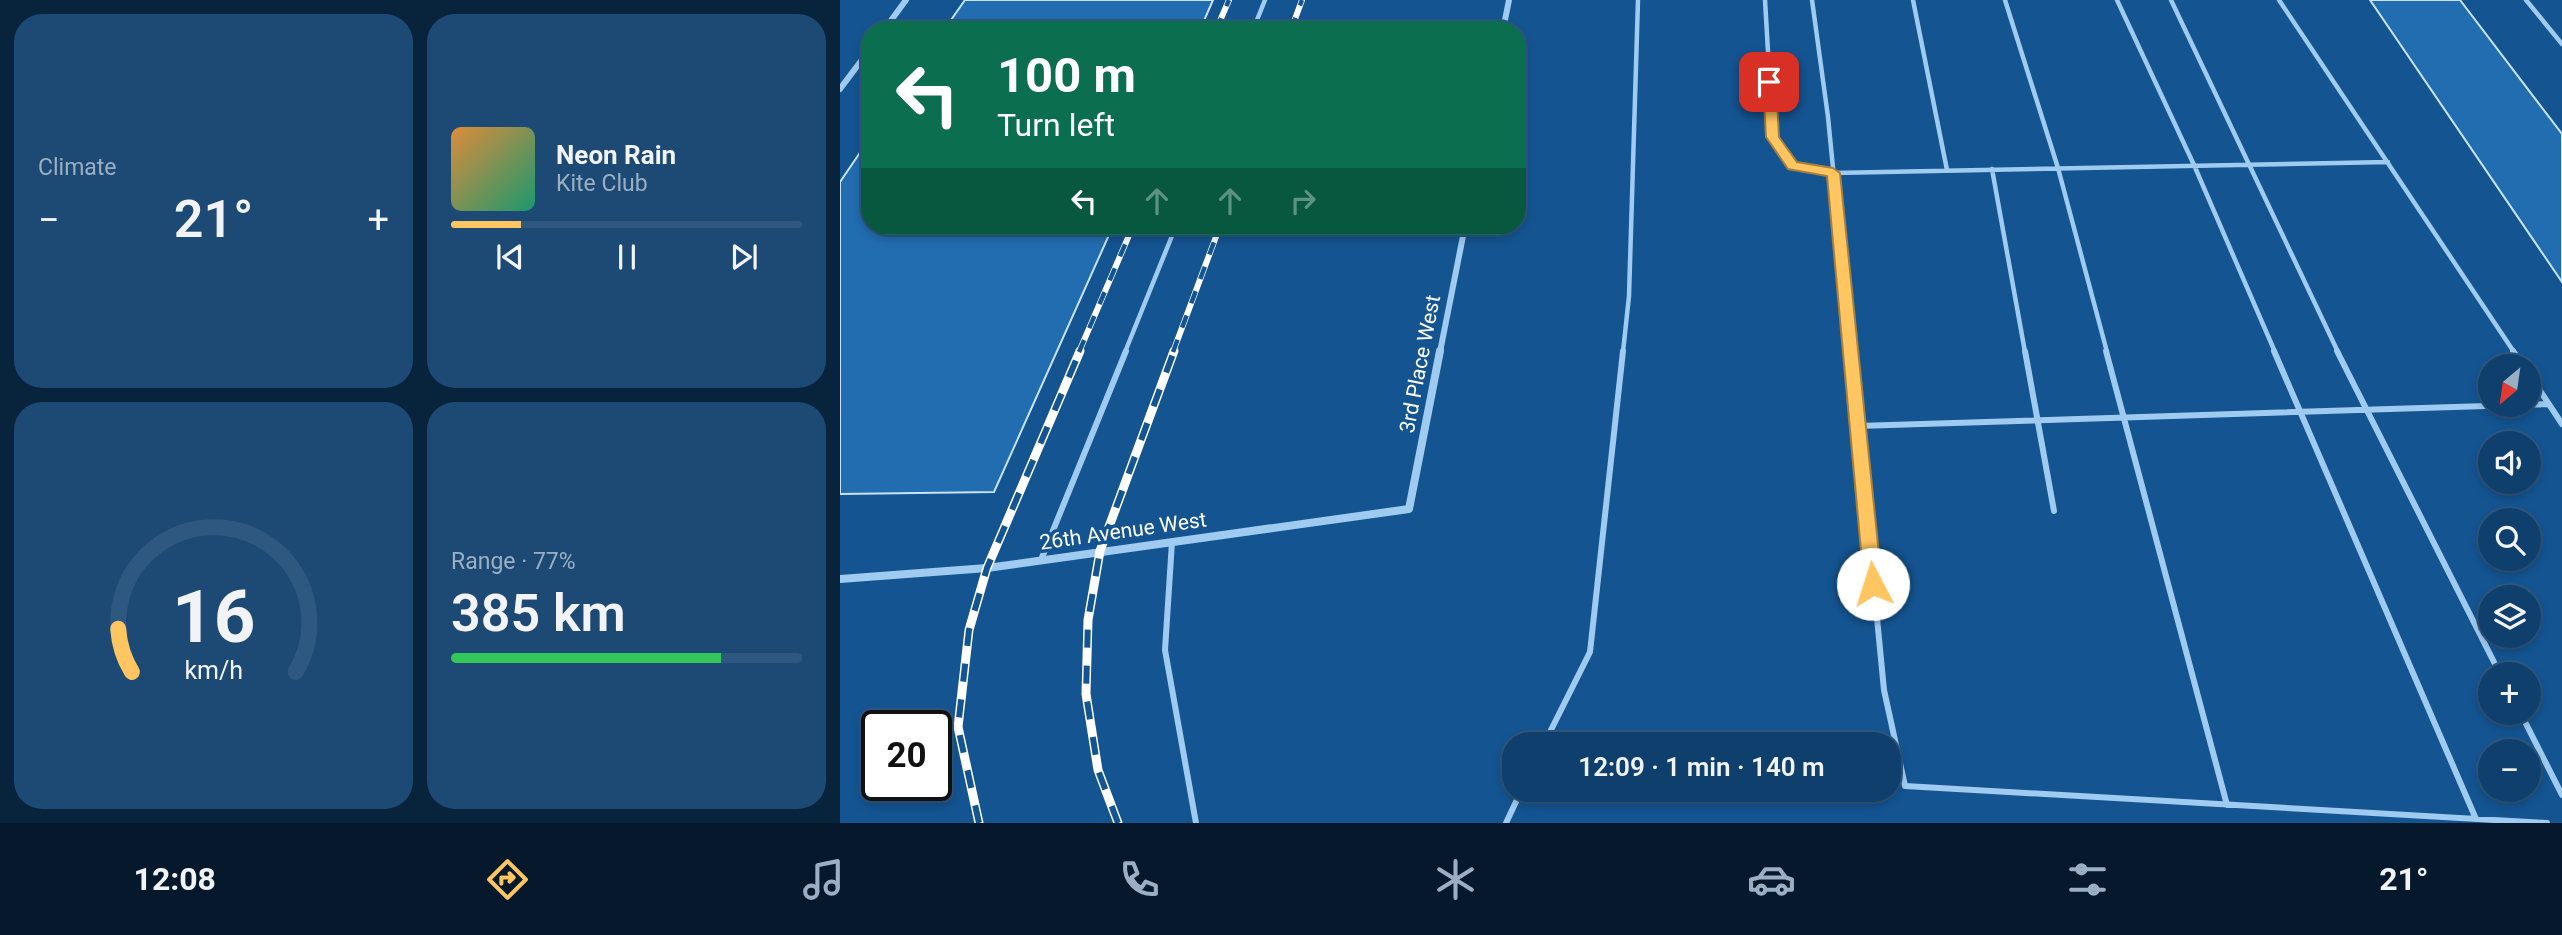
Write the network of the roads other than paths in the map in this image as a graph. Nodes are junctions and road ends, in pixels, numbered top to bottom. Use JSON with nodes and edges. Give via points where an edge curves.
{"nodes":[{"id":1,"x":906,"y":0,"type":"edge"},
{"id":2,"x":1265,"y":0,"type":"edge"},
{"id":3,"x":1509,"y":0,"type":"edge"},
{"id":4,"x":1638,"y":0,"type":"edge"},
{"id":5,"x":1765,"y":0,"type":"edge"},
{"id":6,"x":1812,"y":0,"type":"edge"},
{"id":7,"x":1913,"y":0,"type":"edge"},
{"id":8,"x":2005,"y":0,"type":"edge"},
{"id":9,"x":2117,"y":0,"type":"edge"},
{"id":10,"x":2171,"y":0,"type":"edge"},
{"id":11,"x":2279,"y":0,"type":"edge"},
{"id":12,"x":2526,"y":0,"type":"edge"},
{"id":13,"x":891,"y":21,"type":"edge"},
{"id":14,"x":1257,"y":21,"type":"edge"},
{"id":15,"x":1505,"y":21,"type":"edge"},
{"id":16,"x":2562,"y":44,"type":"edge"},
{"id":17,"x":861,"y":61,"type":"edge"},
{"id":18,"x":840,"y":89,"type":"edge"},
{"id":19,"x":2388,"y":162,"type":"junction"},
{"id":20,"x":2248,"y":164,"type":"junction"},
{"id":21,"x":2194,"y":165,"type":"junction"},
{"id":22,"x":2058,"y":168,"type":"junction"},
{"id":23,"x":1992,"y":169,"type":"junction"},
{"id":24,"x":1947,"y":170,"type":"junction"},
{"id":25,"x":1833,"y":173,"type":"junction"},
{"id":26,"x":1172,"y":235,"type":"edge"},
{"id":27,"x":1463,"y":235,"type":"edge"},
{"id":28,"x":2515,"y":354,"type":"edge"},
{"id":29,"x":2541,"y":393,"type":"edge"},
{"id":30,"x":2548,"y":404,"type":"junction"},
{"id":31,"x":2365,"y":410,"type":"junction"},
{"id":32,"x":2301,"y":412,"type":"junction"},
{"id":33,"x":2126,"y":417,"type":"junction"},
{"id":34,"x":2037,"y":421,"type":"junction"},
{"id":35,"x":2562,"y":424,"type":"edge"},
{"id":36,"x":1858,"y":426,"type":"junction"},
{"id":37,"x":1409,"y":509,"type":"joint"},
{"id":38,"x":2053,"y":511,"type":"dead end"},
{"id":39,"x":1171,"y":542,"type":"junction"},
{"id":40,"x":1041,"y":560,"type":"junction"},
{"id":41,"x":840,"y":579,"type":"edge"},
{"id":42,"x":2494,"y":662,"type":"edge"},
{"id":43,"x":2527,"y":725,"type":"edge"},
{"id":44,"x":1551,"y":732,"type":"edge"},
{"id":45,"x":2562,"y":795,"type":"edge"},
{"id":46,"x":1516,"y":802,"type":"edge"},
{"id":47,"x":2227,"y":805,"type":"junction"},
{"id":48,"x":2476,"y":819,"type":"junction"},
{"id":49,"x":1196,"y":823,"type":"edge"},
{"id":50,"x":1506,"y":823,"type":"edge"},
{"id":51,"x":2547,"y":823,"type":"edge"}],
"edges":[{"from":1,"to":13,"type":"street"},
{"from":2,"to":14,"type":"lane"},
{"from":3,"to":15,"type":"street"},
{"from":4,"to":44,"type":"lane","via":[[1629,296],[1590,652]]},
{"from":5,"to":25,"type":"lane","via":[[1773,137],[1793,166]]},
{"from":6,"to":25,"type":"lane"},
{"from":7,"to":24,"type":"lane"},
{"from":8,"to":22,"type":"lane"},
{"from":9,"to":21,"type":"lane"},
{"from":10,"to":20,"type":"lane"},
{"from":11,"to":19,"type":"lane"},
{"from":12,"to":16,"type":"lane"},
{"from":17,"to":18,"type":"street"},
{"from":19,"to":20,"type":"lane"},
{"from":19,"to":28,"type":"lane"},
{"from":20,"to":21,"type":"lane"},
{"from":20,"to":31,"type":"lane"},
{"from":21,"to":22,"type":"lane"},
{"from":21,"to":32,"type":"lane"},
{"from":22,"to":23,"type":"lane"},
{"from":22,"to":33,"type":"lane"},
{"from":23,"to":24,"type":"lane"},
{"from":23,"to":34,"type":"lane"},
{"from":24,"to":25,"type":"lane"},
{"from":25,"to":36,"type":"lane"},
{"from":26,"to":40,"type":"lane"},
{"from":27,"to":37,"type":"street","name":"3rd Place West"},
{"from":29,"to":30,"type":"lane"},
{"from":30,"to":31,"type":"lane"},
{"from":30,"to":35,"type":"lane"},
{"from":31,"to":32,"type":"lane"},
{"from":31,"to":42,"type":"lane"},
{"from":32,"to":33,"type":"lane"},
{"from":32,"to":48,"type":"lane"},
{"from":33,"to":34,"type":"lane"},
{"from":33,"to":47,"type":"lane"},
{"from":34,"to":36,"type":"lane"},
{"from":34,"to":38,"type":"lane"},
{"from":36,"to":47,"type":"lane","via":[[1884,690],[1905,786]]},
{"from":37,"to":39,"type":"street","name":"26th Avenue West"},
{"from":39,"to":40,"type":"street","name":"26th Avenue West"},
{"from":39,"to":49,"type":"lane","via":[[1165,650]]},
{"from":40,"to":41,"type":"street","name":"26th Avenue West"},
{"from":43,"to":45,"type":"lane"},
{"from":46,"to":50,"type":"lane"},
{"from":47,"to":48,"type":"lane"},
{"from":48,"to":51,"type":"lane"}]}
